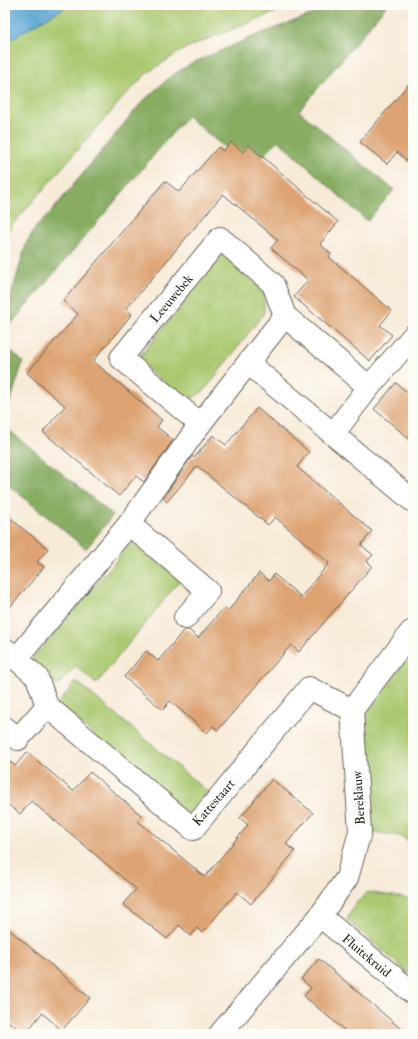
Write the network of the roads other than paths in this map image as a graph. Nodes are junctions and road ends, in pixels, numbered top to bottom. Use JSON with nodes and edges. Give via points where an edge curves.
{"nodes":[{"id":1,"x":285,"y":316,"type":"junction"},
{"id":2,"x":413,"y":336,"type":"edge"},
{"id":3,"x":248,"y":363,"type":"junction"},
{"id":4,"x":369,"y":388,"type":"junction"},
{"id":5,"x":200,"y":424,"type":"junction"},
{"id":6,"x":333,"y":434,"type":"junction"},
{"id":7,"x":413,"y":501,"type":"edge"},
{"id":8,"x":128,"y":524,"type":"junction"},
{"id":9,"x":185,"y":618,"type":"dead end"},
{"id":10,"x":413,"y":632,"type":"edge"},
{"id":11,"x":11,"y":653,"type":"edge"},
{"id":12,"x":47,"y":706,"type":"junction"},
{"id":13,"x":352,"y":710,"type":"junction"},
{"id":14,"x":5,"y":728,"type":"edge"},
{"id":15,"x":320,"y":916,"type":"junction"},
{"id":16,"x":413,"y":993,"type":"edge"},
{"id":17,"x":220,"y":1034,"type":"edge"}],
"edges":[{"from":1,"to":3,"type":"street"},
{"from":1,"to":4,"type":"street","name":"Leeuwebek"},
{"from":1,"to":5,"type":"street","name":"Leeuwebek","via":[[273,284],[220,238],[121,358]]},
{"from":2,"to":4,"type":"street"},
{"from":3,"to":5,"type":"street"},
{"from":3,"to":6,"type":"street"},
{"from":4,"to":6,"type":"street"},
{"from":5,"to":8,"type":"street"},
{"from":6,"to":7,"type":"street"},
{"from":8,"to":9,"type":"street","via":[[208,591]]},
{"from":8,"to":11,"type":"street"},
{"from":10,"to":13,"type":"street"},
{"from":11,"to":12,"type":"street","via":[[37,677]]},
{"from":12,"to":13,"type":"street","name":"Kattestaart","via":[[193,829],[309,688]]},
{"from":12,"to":14,"type":"street","via":[[18,739]]},
{"from":13,"to":15,"type":"street","name":"Bereklauw","via":[[360,832],[347,878]]},
{"from":15,"to":16,"type":"street","name":"Fluitekruid"},
{"from":15,"to":17,"type":"street","name":"Bereklauw"}]}
